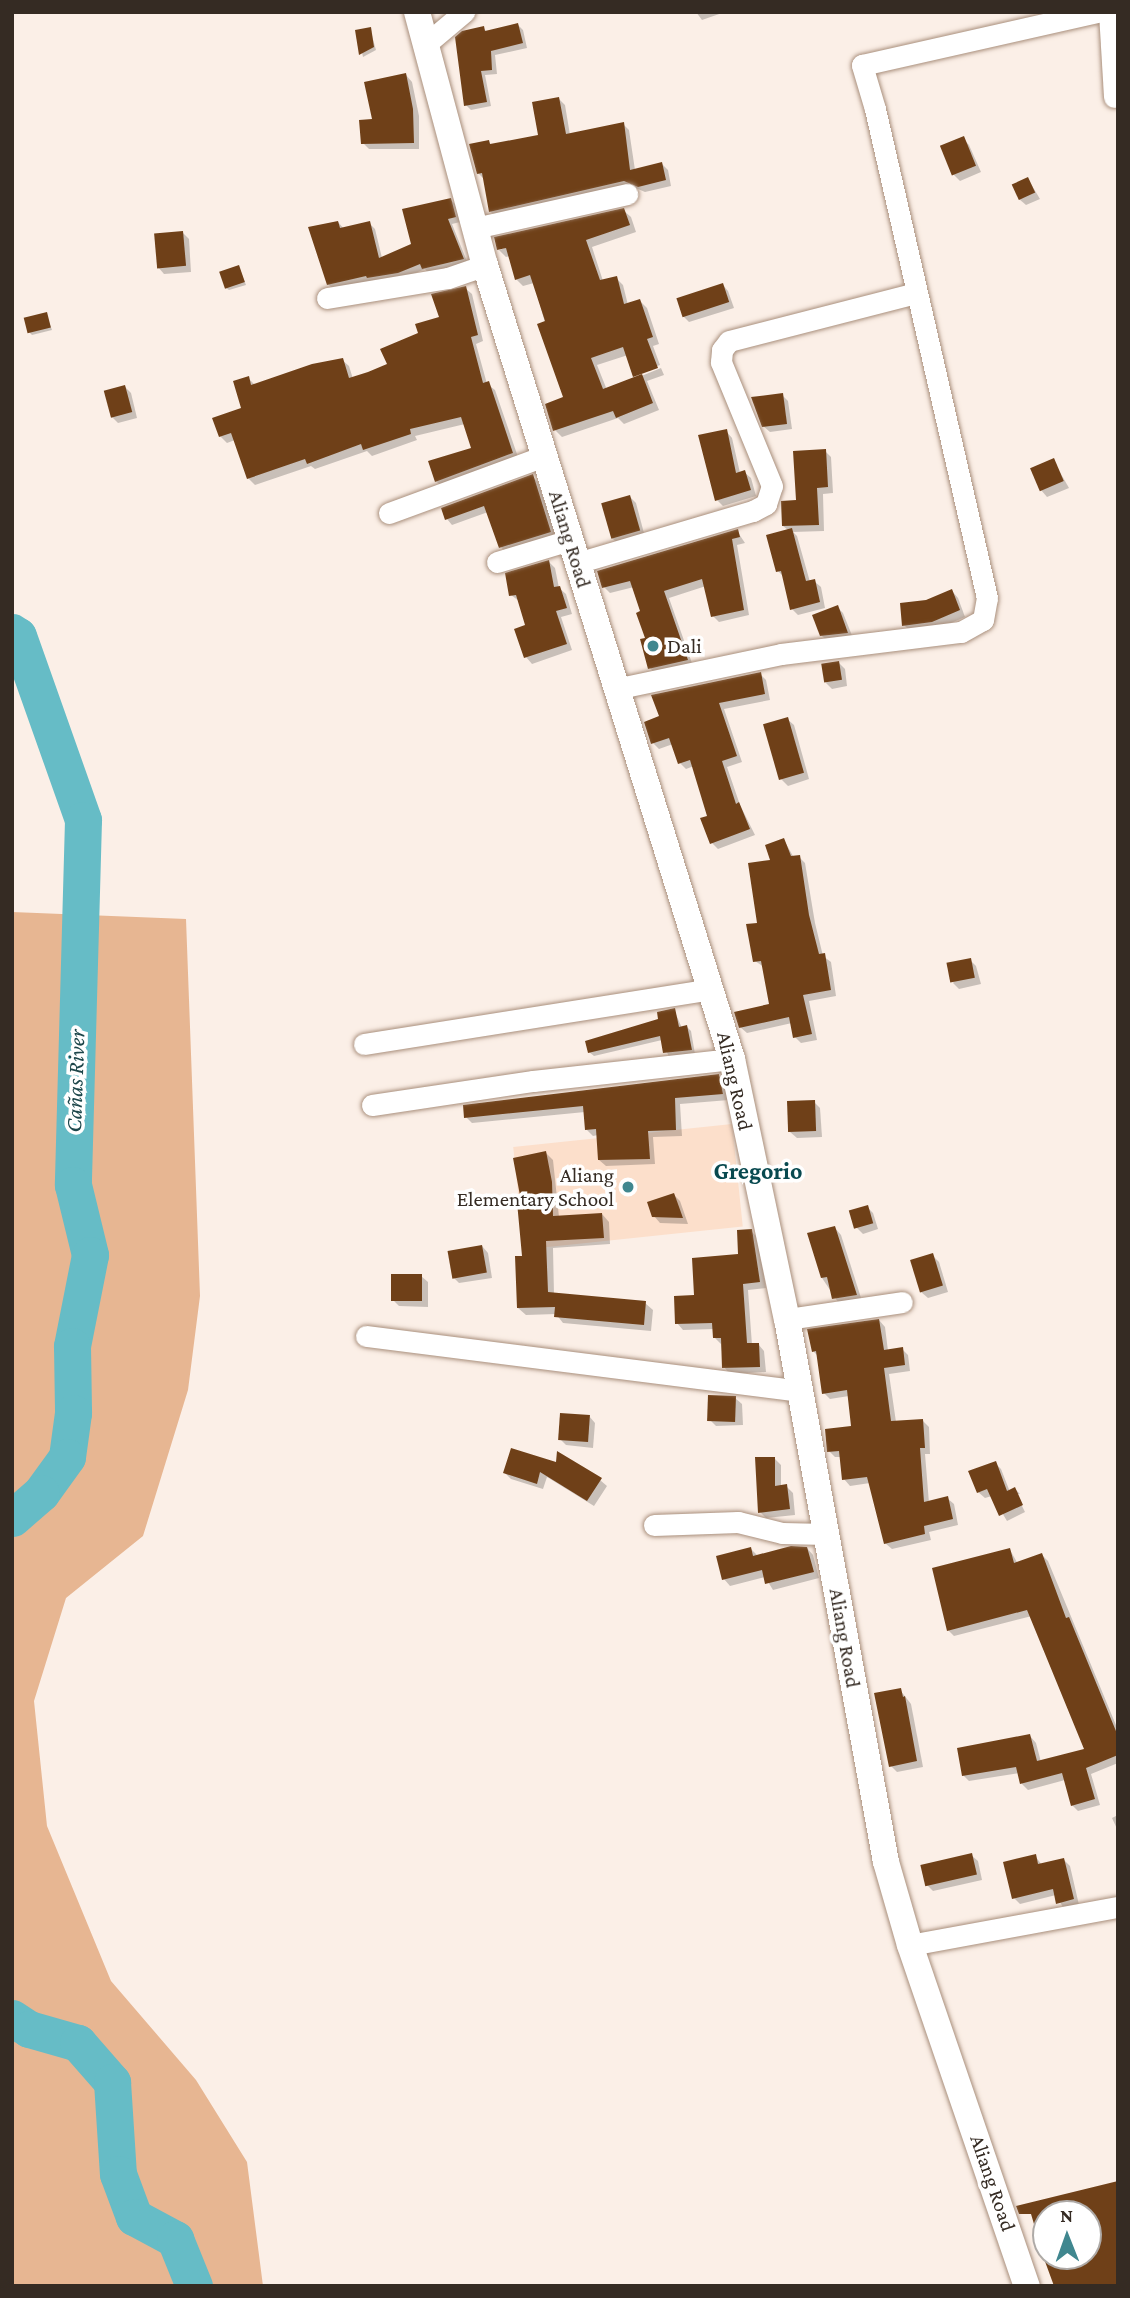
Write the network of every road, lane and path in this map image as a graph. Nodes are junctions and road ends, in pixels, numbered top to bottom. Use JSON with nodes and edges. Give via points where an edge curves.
{"nodes":[{"id":1,"x":417,"y":12,"type":"edge"},
{"id":2,"x":464,"y":12,"type":"edge"},
{"id":3,"x":1097,"y":12,"type":"edge"},
{"id":4,"x":1109,"y":12,"type":"edge"},
{"id":5,"x":426,"y":44,"type":"junction"},
{"id":6,"x":1114,"y":97,"type":"dead end"},
{"id":7,"x":627,"y":194,"type":"dead end"},
{"id":8,"x":475,"y":228,"type":"junction"},
{"id":9,"x":485,"y":265,"type":"junction"},
{"id":10,"x":916,"y":293,"type":"junction"},
{"id":11,"x":327,"y":298,"type":"dead end"},
{"id":12,"x":544,"y":456,"type":"junction"},
{"id":13,"x":388,"y":513,"type":"dead end"},
{"id":14,"x":573,"y":552,"type":"junction"},
{"id":15,"x":497,"y":562,"type":"dead end"},
{"id":16,"x":615,"y":689,"type":"junction"},
{"id":17,"x":712,"y":989,"type":"junction"},
{"id":18,"x":364,"y":1044,"type":"dead end"},
{"id":19,"x":732,"y":1059,"type":"junction"},
{"id":20,"x":372,"y":1105,"type":"dead end"},
{"id":21,"x":902,"y":1302,"type":"dead end"},
{"id":22,"x":787,"y":1319,"type":"junction"},
{"id":23,"x":366,"y":1336,"type":"dead end"},
{"id":24,"x":799,"y":1391,"type":"junction"},
{"id":25,"x":654,"y":1525,"type":"dead end"},
{"id":26,"x":826,"y":1534,"type":"junction"},
{"id":27,"x":1118,"y":1907,"type":"edge"},
{"id":28,"x":910,"y":1945,"type":"junction"},
{"id":29,"x":1027,"y":2286,"type":"edge"}],
"edges":[{"from":1,"to":5,"type":"street","name":"Aliang Road"},
{"from":2,"to":5,"type":"street"},
{"from":3,"to":10,"type":"street","via":[[862,65]]},
{"from":4,"to":6,"type":"street"},
{"from":5,"to":8,"type":"street","name":"Aliang Road"},
{"from":7,"to":8,"type":"street"},
{"from":8,"to":9,"type":"street","name":"Aliang Road"},
{"from":9,"to":11,"type":"street","via":[[448,278]]},
{"from":9,"to":12,"type":"street","name":"Aliang Road"},
{"from":10,"to":14,"type":"street","via":[[729,341],[722,350],[721,362],[772,486],[766,504],[753,511]]},
{"from":10,"to":16,"type":"street","via":[[987,598],[983,620],[961,632],[781,654]]},
{"from":12,"to":13,"type":"street"},
{"from":12,"to":14,"type":"street","name":"Aliang Road"},
{"from":14,"to":15,"type":"street"},
{"from":14,"to":16,"type":"street","name":"Aliang Road"},
{"from":16,"to":17,"type":"street","name":"Aliang Road"},
{"from":17,"to":18,"type":"street"},
{"from":17,"to":19,"type":"street","name":"Aliang Road"},
{"from":19,"to":20,"type":"street"},
{"from":19,"to":22,"type":"street","name":"Aliang Road"},
{"from":21,"to":22,"type":"street"},
{"from":22,"to":24,"type":"street","name":"Aliang Road"},
{"from":23,"to":24,"type":"street"},
{"from":24,"to":26,"type":"street","name":"Aliang Road"},
{"from":25,"to":26,"type":"street","via":[[738,1522],[782,1533]]},
{"from":26,"to":28,"type":"street","name":"Aliang Road","via":[[886,1862]]},
{"from":27,"to":28,"type":"street"},
{"from":28,"to":29,"type":"street","name":"Aliang Road"}]}
